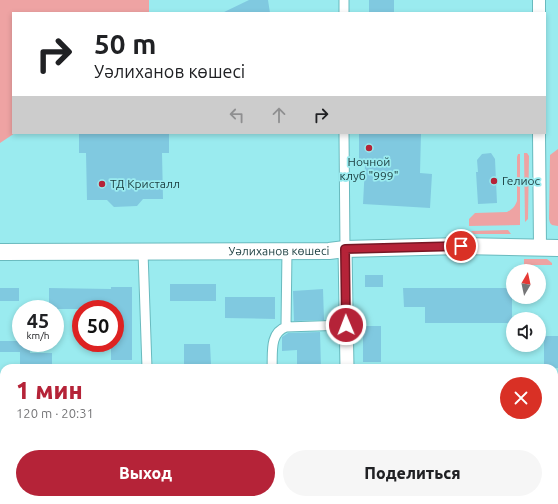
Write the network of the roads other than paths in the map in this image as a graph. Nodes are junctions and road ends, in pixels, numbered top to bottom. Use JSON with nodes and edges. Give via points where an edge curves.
{"nodes":[{"id":1,"x":344,"y":0,"type":"edge"},
{"id":2,"x":539,"y":0,"type":"edge"},
{"id":3,"x":344,"y":12,"type":"edge"},
{"id":4,"x":539,"y":12,"type":"edge"},
{"id":5,"x":344,"y":134,"type":"edge"},
{"id":6,"x":539,"y":134,"type":"edge"},
{"id":7,"x":0,"y":248,"type":"edge"},
{"id":8,"x":540,"y":248,"type":"junction"},
{"id":9,"x":558,"y":248,"type":"edge"},
{"id":10,"x":345,"y":249,"type":"junction"},
{"id":11,"x":287,"y":251,"type":"junction"},
{"id":12,"x":0,"y":252,"type":"edge"},
{"id":13,"x":143,"y":252,"type":"junction"},
{"id":14,"x":346,"y":325,"type":"junction"},
{"id":15,"x":286,"y":327,"type":"junction"},
{"id":16,"x":147,"y":364,"type":"edge"},
{"id":17,"x":272,"y":364,"type":"edge"},
{"id":18,"x":347,"y":364,"type":"edge"}],
"edges":[{"from":1,"to":3,"type":"street"},
{"from":2,"to":4,"type":"street"},
{"from":5,"to":10,"type":"street"},
{"from":6,"to":8,"type":"street"},
{"from":7,"to":10,"type":"highway"},
{"from":8,"to":9,"type":"highway","name":"Уәлиханов көшесі"},
{"from":8,"to":10,"type":"highway","name":"Уәлиханов көшесі","via":[[461,246]]},
{"from":10,"to":11,"type":"highway","name":"Уәлиханов көшесі"},
{"from":10,"to":14,"type":"main road"},
{"from":11,"to":13,"type":"highway","name":"Уәлиханов көшесі"},
{"from":11,"to":15,"type":"street"},
{"from":12,"to":13,"type":"highway","name":"Уәлиханов көшесі"},
{"from":13,"to":16,"type":"street"},
{"from":14,"to":15,"type":"street"},
{"from":14,"to":18,"type":"main road"},
{"from":15,"to":17,"type":"street","via":[[280,329],[273,339]]}]}
